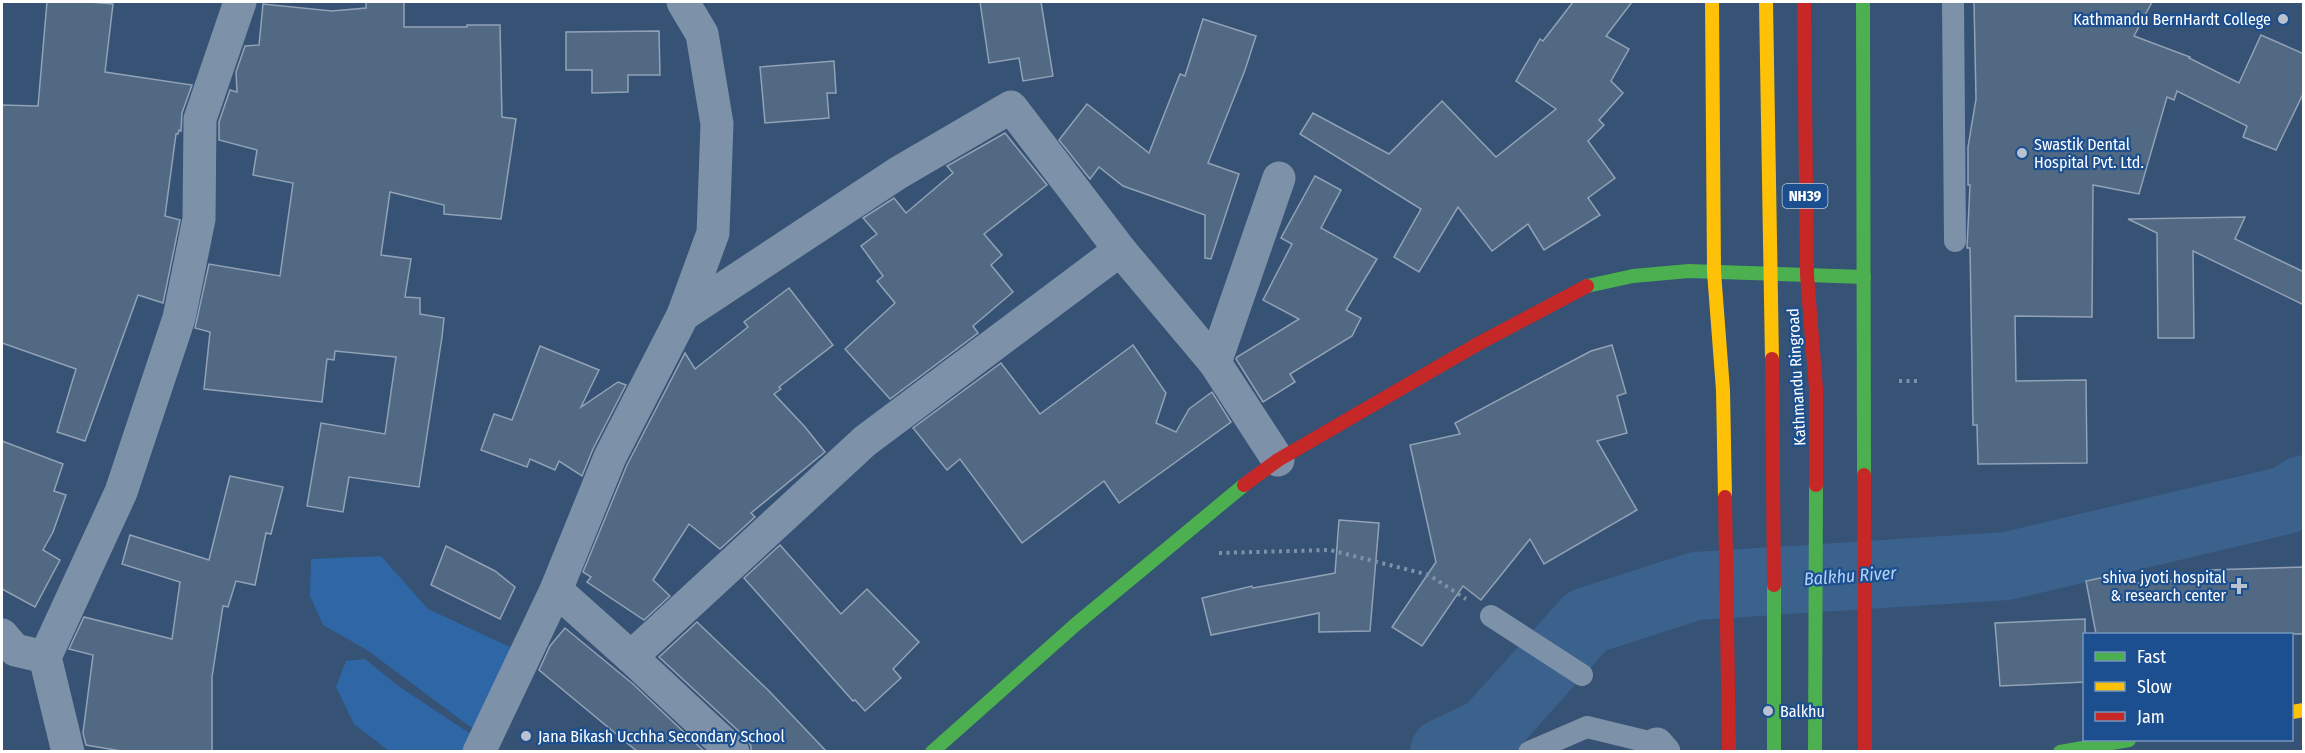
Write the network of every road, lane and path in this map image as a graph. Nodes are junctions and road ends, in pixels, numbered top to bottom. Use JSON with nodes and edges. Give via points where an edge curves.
{"nodes":[{"id":1,"x":240,"y":2,"type":"edge"},
{"id":2,"x":683,"y":2,"type":"edge"},
{"id":3,"x":1713,"y":2,"type":"edge"},
{"id":4,"x":1766,"y":2,"type":"edge"},
{"id":5,"x":1804,"y":2,"type":"edge"},
{"id":6,"x":1863,"y":2,"type":"edge"},
{"id":7,"x":1953,"y":2,"type":"edge"},
{"id":8,"x":1279,"y":178,"type":"dead end"},
{"id":9,"x":1955,"y":241,"type":"dead end"},
{"id":10,"x":1120,"y":250,"type":"junction"},
{"id":11,"x":1714,"y":272,"type":"junction"},
{"id":12,"x":1768,"y":273,"type":"junction"},
{"id":13,"x":1807,"y":274,"type":"junction"},
{"id":14,"x":1864,"y":277,"type":"junction"},
{"id":15,"x":683,"y":315,"type":"junction"},
{"id":16,"x":1215,"y":363,"type":"junction"},
{"id":17,"x":1278,"y":460,"type":"junction"},
{"id":18,"x":1214,"y":554,"type":"dead end"},
{"id":19,"x":556,"y":590,"type":"junction"},
{"id":20,"x":1491,"y":616,"type":"joint"},
{"id":21,"x":2,"y":635,"type":"edge"},
{"id":22,"x":45,"y":657,"type":"junction"},
{"id":23,"x":631,"y":657,"type":"junction"},
{"id":24,"x":1582,"y":675,"type":"dead end"},
{"id":25,"x":2123,"y":741,"type":"edge"},
{"id":26,"x":1660,"y":748,"type":"edge"},
{"id":27,"x":68,"y":752,"type":"edge"},
{"id":28,"x":479,"y":752,"type":"edge"},
{"id":29,"x":733,"y":752,"type":"edge"},
{"id":30,"x":932,"y":752,"type":"edge"},
{"id":31,"x":1529,"y":752,"type":"edge"},
{"id":32,"x":1729,"y":752,"type":"edge"},
{"id":33,"x":1774,"y":752,"type":"edge"},
{"id":34,"x":1815,"y":752,"type":"edge"},
{"id":35,"x":1865,"y":752,"type":"edge"},
{"id":36,"x":2060,"y":752,"type":"edge"}],
"edges":[{"from":1,"to":22,"type":"street","via":[[201,119],[199,219],[179,318],[121,492]]},
{"from":2,"to":15,"type":"street","via":[[702,34],[717,124],[712,233]]},
{"from":3,"to":11,"type":"main road"},
{"from":4,"to":12,"type":"main road","name":"Kathmandu Ringroad","number":"NH39"},
{"from":5,"to":13,"type":"main road","name":"Kathmandu Ringroad","number":"NH39"},
{"from":6,"to":14,"type":"main road"},
{"from":7,"to":9,"type":"lane"},
{"from":8,"to":16,"type":"street"},
{"from":10,"to":15,"type":"street","via":[[1011,107],[898,172]]},
{"from":10,"to":16,"type":"street"},
{"from":10,"to":23,"type":"street","via":[[865,441]]},
{"from":11,"to":12,"type":"main road"},
{"from":11,"to":17,"type":"main road","via":[[1633,276],[1582,287]]},
{"from":11,"to":32,"type":"main road","via":[[1723,390]]},
{"from":12,"to":13,"type":"main road"},
{"from":12,"to":33,"type":"main road","name":"Kathmandu Ringroad","number":"NH39","via":[[1773,390]]},
{"from":13,"to":14,"type":"main road"},
{"from":13,"to":34,"type":"main road","name":"Kathmandu Ringroad","number":"NH39","via":[[1816,389]]},
{"from":14,"to":35,"type":"main road"},
{"from":15,"to":19,"type":"street","via":[[610,457]]},
{"from":16,"to":17,"type":"street"},
{"from":17,"to":30,"type":"main road","via":[[1075,625]]},
{"from":18,"to":20,"type":"path","via":[[1330,550],[1429,575]]},
{"from":19,"to":23,"type":"street"},
{"from":19,"to":28,"type":"street"},
{"from":20,"to":24,"type":"lane"},
{"from":21,"to":22,"type":"street","via":[[15,650]]},
{"from":22,"to":27,"type":"street"},
{"from":23,"to":29,"type":"street"},
{"from":25,"to":36,"type":"main road"},
{"from":26,"to":31,"type":"lane","via":[[1587,727]]}]}
